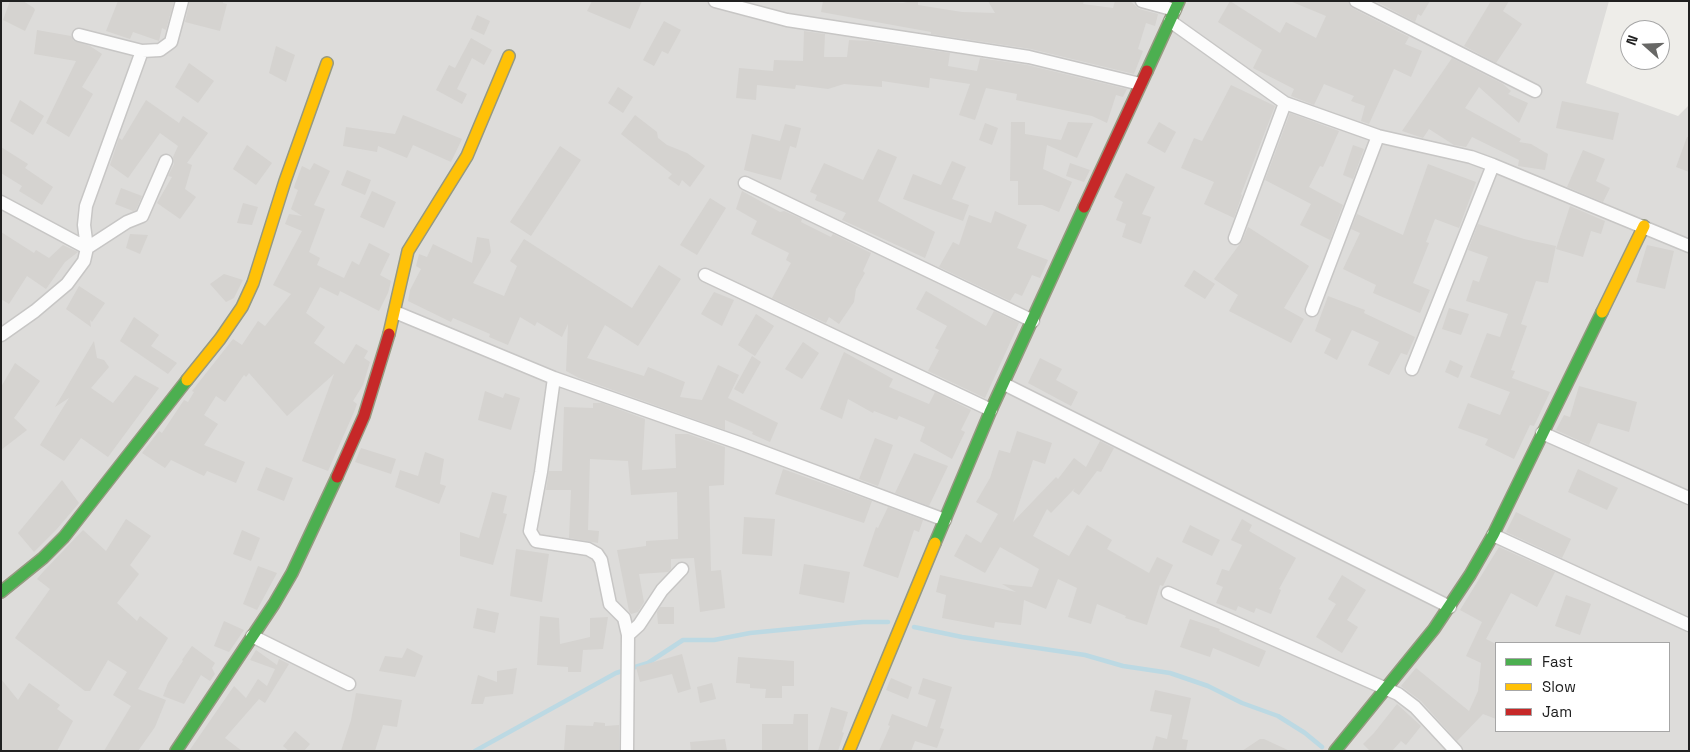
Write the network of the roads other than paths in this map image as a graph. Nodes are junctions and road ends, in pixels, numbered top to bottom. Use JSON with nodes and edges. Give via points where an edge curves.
{"nodes":[{"id":1,"x":182,"y":1,"type":"edge"},
{"id":2,"x":715,"y":1,"type":"edge"},
{"id":3,"x":1142,"y":1,"type":"edge"},
{"id":4,"x":1356,"y":1,"type":"edge"},
{"id":5,"x":1175,"y":11,"type":"edge"},
{"id":6,"x":79,"y":35,"type":"dead end"},
{"id":7,"x":142,"y":51,"type":"junction"},
{"id":8,"x":509,"y":56,"type":"dead end"},
{"id":9,"x":327,"y":63,"type":"dead end"},
{"id":10,"x":1140,"y":84,"type":"junction"},
{"id":11,"x":1535,"y":91,"type":"dead end"},
{"id":12,"x":1285,"y":103,"type":"junction"},
{"id":13,"x":1378,"y":136,"type":"junction"},
{"id":14,"x":166,"y":161,"type":"dead end"},
{"id":15,"x":1493,"y":165,"type":"junction"},
{"id":16,"x":745,"y":182,"type":"dead end"},
{"id":17,"x":1,"y":202,"type":"edge"},
{"id":18,"x":1644,"y":226,"type":"junction"},
{"id":19,"x":1235,"y":238,"type":"dead end"},
{"id":20,"x":1689,"y":246,"type":"edge"},
{"id":21,"x":88,"y":248,"type":"junction"},
{"id":22,"x":705,"y":275,"type":"dead end"},
{"id":23,"x":1312,"y":310,"type":"dead end"},
{"id":24,"x":394,"y":312,"type":"junction"},
{"id":25,"x":1033,"y":322,"type":"junction"},
{"id":26,"x":1,"y":334,"type":"edge"},
{"id":27,"x":1412,"y":369,"type":"dead end"},
{"id":28,"x":554,"y":378,"type":"junction"},
{"id":29,"x":1004,"y":384,"type":"junction"},
{"id":30,"x":991,"y":410,"type":"junction"},
{"id":31,"x":1542,"y":433,"type":"junction"},
{"id":32,"x":1689,"y":498,"type":"edge"},
{"id":33,"x":945,"y":520,"type":"junction"},
{"id":34,"x":1493,"y":535,"type":"junction"},
{"id":35,"x":682,"y":570,"type":"dead end"},
{"id":36,"x":1,"y":592,"type":"edge"},
{"id":37,"x":1168,"y":593,"type":"dead end"},
{"id":38,"x":1450,"y":607,"type":"junction"},
{"id":39,"x":1689,"y":625,"type":"edge"},
{"id":40,"x":628,"y":634,"type":"junction"},
{"id":41,"x":252,"y":636,"type":"junction"},
{"id":42,"x":350,"y":684,"type":"dead end"},
{"id":43,"x":1386,"y":688,"type":"junction"},
{"id":44,"x":176,"y":751,"type":"edge"},
{"id":45,"x":627,"y":751,"type":"edge"},
{"id":46,"x":849,"y":751,"type":"edge"},
{"id":47,"x":1335,"y":751,"type":"edge"},
{"id":48,"x":1456,"y":751,"type":"edge"}],
"edges":[{"from":1,"to":7,"type":"street","via":[[171,42],[160,50]]},
{"from":2,"to":10,"type":"street","via":[[787,20],[1029,57]]},
{"from":3,"to":5,"type":"street"},
{"from":4,"to":11,"type":"street"},
{"from":5,"to":10,"type":"street"},
{"from":5,"to":12,"type":"street"},
{"from":6,"to":7,"type":"street"},
{"from":7,"to":21,"type":"street","via":[[86,206],[84,225]]},
{"from":8,"to":24,"type":"street","via":[[467,156],[408,251]]},
{"from":9,"to":36,"type":"street","via":[[242,307],[64,537]]},
{"from":10,"to":25,"type":"street"},
{"from":12,"to":13,"type":"street"},
{"from":12,"to":19,"type":"street"},
{"from":13,"to":15,"type":"street"},
{"from":13,"to":23,"type":"street"},
{"from":14,"to":21,"type":"street","via":[[142,216]]},
{"from":15,"to":18,"type":"street"},
{"from":15,"to":27,"type":"street"},
{"from":16,"to":25,"type":"street"},
{"from":17,"to":21,"type":"street"},
{"from":18,"to":20,"type":"street"},
{"from":18,"to":31,"type":"street"},
{"from":21,"to":26,"type":"street","via":[[84,261],[67,284],[29,316]]},
{"from":22,"to":30,"type":"street"},
{"from":24,"to":28,"type":"street"},
{"from":24,"to":41,"type":"street","via":[[377,377],[349,453],[292,573]]},
{"from":25,"to":29,"type":"street"},
{"from":28,"to":33,"type":"street"},
{"from":28,"to":40,"type":"street","via":[[530,530],[538,542],[588,549],[597,554],[610,604],[624,618]]},
{"from":29,"to":30,"type":"street"},
{"from":29,"to":38,"type":"street"},
{"from":30,"to":33,"type":"street"},
{"from":31,"to":32,"type":"street"},
{"from":31,"to":34,"type":"street"},
{"from":33,"to":46,"type":"street"},
{"from":34,"to":38,"type":"street"},
{"from":34,"to":39,"type":"street"},
{"from":35,"to":40,"type":"street"},
{"from":37,"to":43,"type":"street"},
{"from":38,"to":43,"type":"street"},
{"from":40,"to":45,"type":"street"},
{"from":41,"to":42,"type":"street"},
{"from":41,"to":44,"type":"street"},
{"from":43,"to":47,"type":"street"},
{"from":43,"to":48,"type":"street","via":[[1415,707]]}]}
